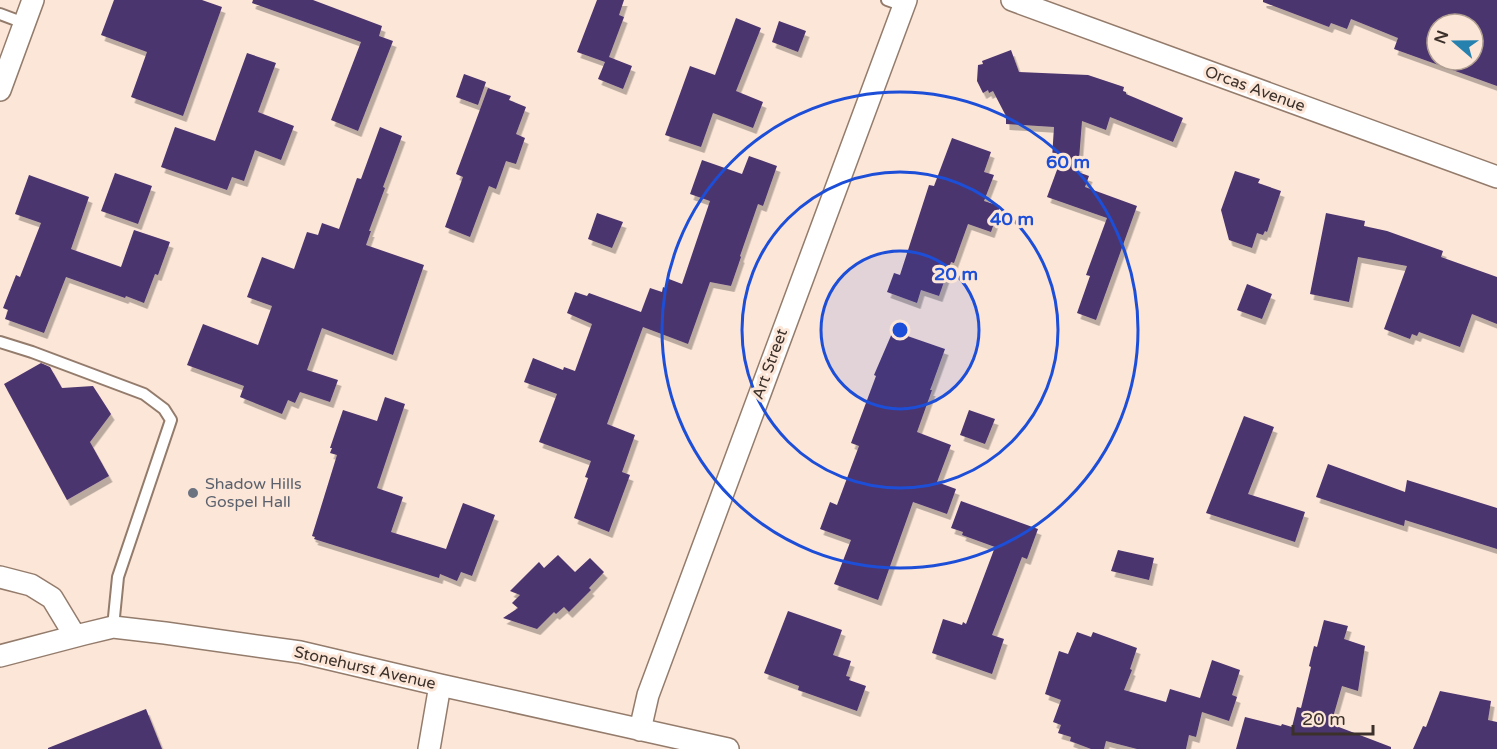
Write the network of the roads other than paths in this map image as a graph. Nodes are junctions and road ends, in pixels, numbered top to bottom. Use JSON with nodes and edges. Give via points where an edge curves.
{"nodes":[{"id":1,"x":33,"y":0,"type":"edge"},
{"id":2,"x":1012,"y":0,"type":"edge"},
{"id":3,"x":899,"y":2,"type":"edge"},
{"id":4,"x":0,"y":14,"type":"edge"},
{"id":5,"x":24,"y":23,"type":"junction"},
{"id":6,"x":0,"y":90,"type":"edge"},
{"id":7,"x":1497,"y":177,"type":"edge"},
{"id":8,"x":0,"y":342,"type":"edge"},
{"id":9,"x":0,"y":577,"type":"edge"},
{"id":10,"x":113,"y":627,"type":"junction"},
{"id":11,"x":75,"y":636,"type":"junction"},
{"id":12,"x":0,"y":656,"type":"edge"},
{"id":13,"x":440,"y":685,"type":"junction"},
{"id":14,"x":640,"y":730,"type":"junction"},
{"id":15,"x":429,"y":749,"type":"edge"},
{"id":16,"x":728,"y":749,"type":"edge"}],
"edges":[{"from":1,"to":5,"type":"street"},
{"from":2,"to":7,"type":"street","name":"Orcas Avenue"},
{"from":3,"to":14,"type":"street","name":"Art Street","via":[[648,695]]},
{"from":4,"to":5,"type":"lane"},
{"from":5,"to":6,"type":"street"},
{"from":8,"to":10,"type":"lane","via":[[144,394],[164,409],[171,420],[118,577]]},
{"from":9,"to":11,"type":"street","via":[[31,585],[52,598]]},
{"from":10,"to":11,"type":"street","name":"Stonehurst Avenue"},
{"from":10,"to":13,"type":"street","name":"Stonehurst Avenue","via":[[300,652]]},
{"from":11,"to":12,"type":"street","name":"Stonehurst Avenue"},
{"from":13,"to":14,"type":"street","name":"Stonehurst Avenue"},
{"from":13,"to":15,"type":"street"},
{"from":14,"to":16,"type":"street","name":"Stonehurst Avenue"}]}
